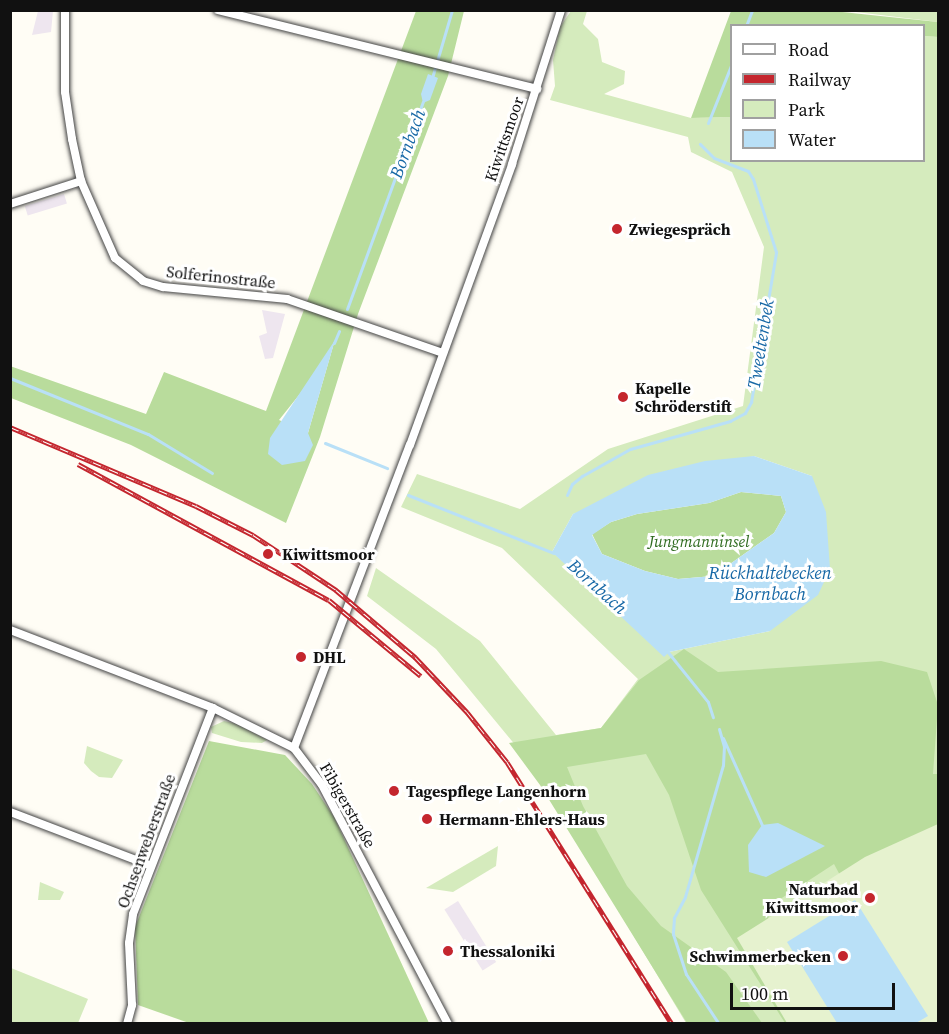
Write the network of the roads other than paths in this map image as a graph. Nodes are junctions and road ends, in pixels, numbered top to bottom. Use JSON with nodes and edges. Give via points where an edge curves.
{"nodes":[{"id":1,"x":65,"y":10,"type":"edge"},
{"id":2,"x":218,"y":10,"type":"edge"},
{"id":3,"x":561,"y":10,"type":"edge"},
{"id":4,"x":537,"y":89,"type":"junction"},
{"id":5,"x":81,"y":181,"type":"junction"},
{"id":6,"x":10,"y":204,"type":"edge"},
{"id":7,"x":443,"y":353,"type":"junction"},
{"id":8,"x":10,"y":630,"type":"edge"},
{"id":9,"x":213,"y":708,"type":"junction"},
{"id":10,"x":294,"y":748,"type":"junction"},
{"id":11,"x":10,"y":813,"type":"edge"},
{"id":12,"x":149,"y":865,"type":"junction"},
{"id":13,"x":127,"y":1023,"type":"edge"},
{"id":14,"x":448,"y":1023,"type":"edge"}],
"edges":[{"from":1,"to":5,"type":"street","name":"Solferinostraße","via":[[66,92]]},
{"from":2,"to":4,"type":"street"},
{"from":3,"to":4,"type":"street","name":"Kiwittsmoor"},
{"from":4,"to":7,"type":"street","name":"Kiwittsmoor"},
{"from":5,"to":6,"type":"street"},
{"from":5,"to":7,"type":"street","name":"Solferinostraße","via":[[115,258],[143,280],[163,287],[287,299]]},
{"from":7,"to":10,"type":"street","name":"Kiwittsmoor"},
{"from":8,"to":9,"type":"street","name":"Fibigerstraße"},
{"from":9,"to":10,"type":"street","name":"Fibigerstraße"},
{"from":9,"to":12,"type":"street","name":"Ochsenweberstraße"},
{"from":10,"to":14,"type":"street","name":"Fibigerstraße","via":[[322,785]]},
{"from":11,"to":12,"type":"street"},
{"from":12,"to":13,"type":"street","name":"Ochsenweberstraße","via":[[133,914],[129,943],[132,1005]]}]}
